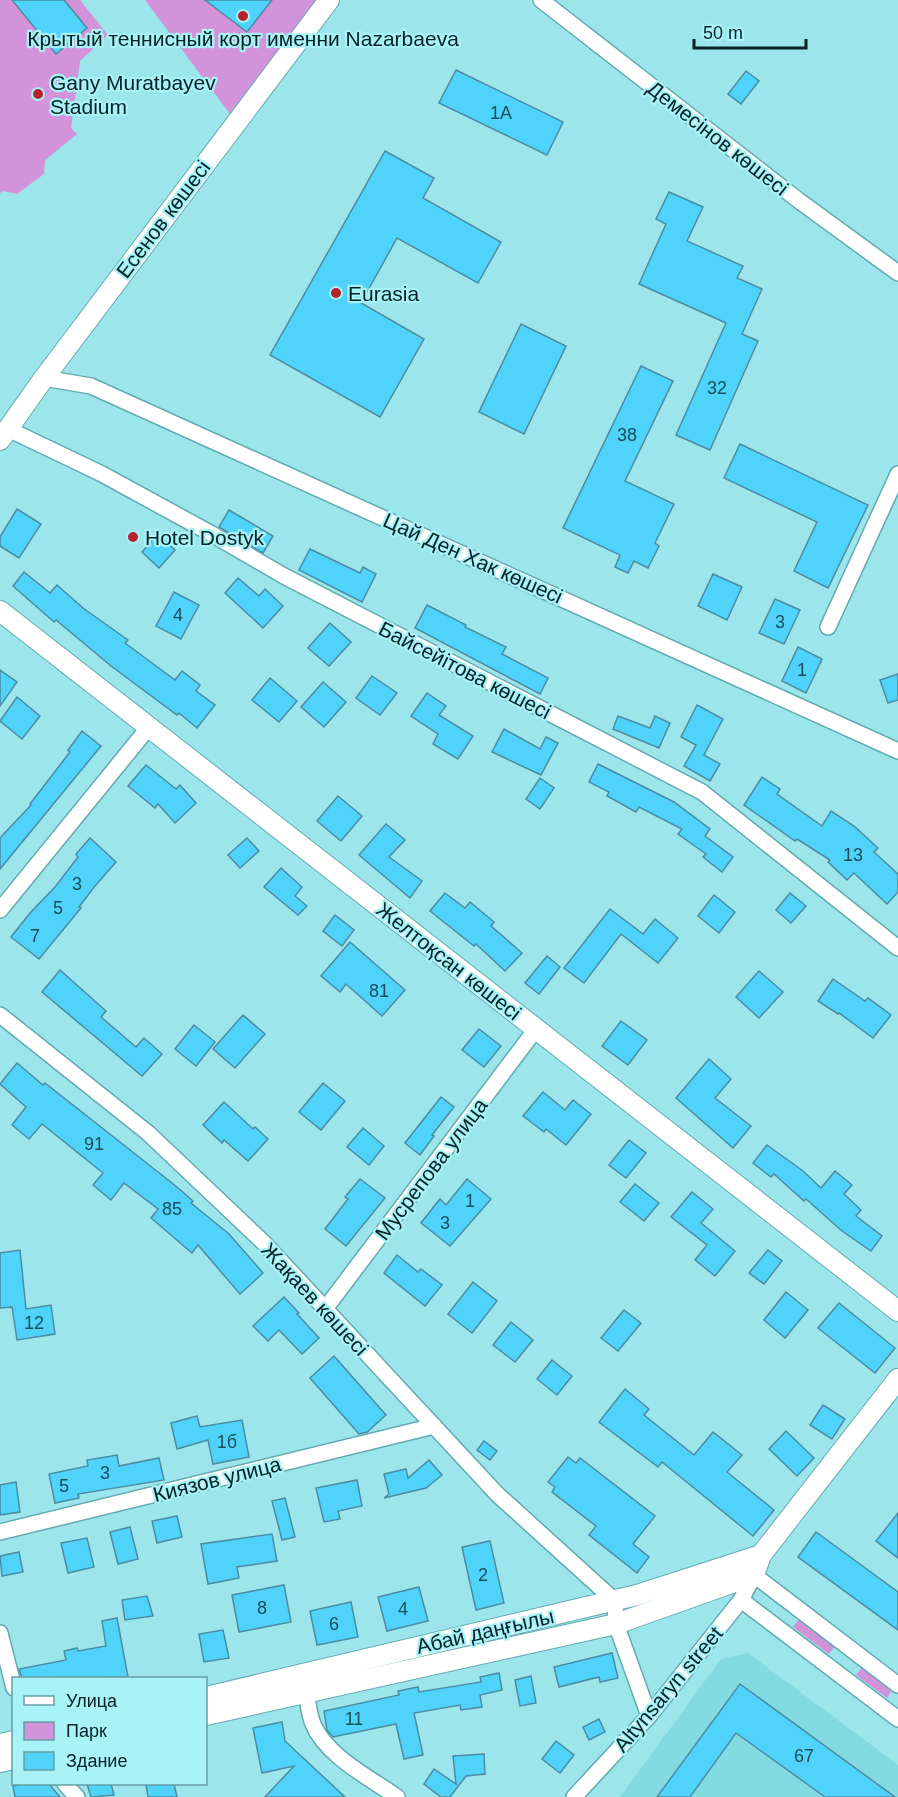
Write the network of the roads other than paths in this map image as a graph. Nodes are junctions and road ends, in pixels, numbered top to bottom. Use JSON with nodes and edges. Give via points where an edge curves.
{"nodes":[{"id":1,"x":329,"y":0,"type":"edge"},
{"id":2,"x":541,"y":0,"type":"edge"},
{"id":3,"x":898,"y":273,"type":"edge"},
{"id":4,"x":44,"y":378,"type":"junction"},
{"id":5,"x":4,"y":434,"type":"edge"},
{"id":6,"x":898,"y":474,"type":"edge"},
{"id":7,"x":0,"y":611,"type":"edge"},
{"id":8,"x":828,"y":627,"type":"dead end"},
{"id":9,"x":149,"y":727,"type":"junction"},
{"id":10,"x":898,"y":751,"type":"edge"},
{"id":11,"x":0,"y":910,"type":"edge"},
{"id":12,"x":898,"y":948,"type":"edge"},
{"id":13,"x":0,"y":1015,"type":"edge"},
{"id":14,"x":536,"y":1029,"type":"junction"},
{"id":15,"x":325,"y":1309,"type":"junction"},
{"id":16,"x":898,"y":1311,"type":"edge"},
{"id":17,"x":898,"y":1379,"type":"edge"},
{"id":18,"x":434,"y":1426,"type":"junction"},
{"id":19,"x":0,"y":1532,"type":"edge"},
{"id":20,"x":761,"y":1555,"type":"junction"},
{"id":21,"x":754,"y":1575,"type":"junction"},
{"id":22,"x":615,"y":1600,"type":"junction"},
{"id":23,"x":741,"y":1600,"type":"junction"},
{"id":24,"x":616,"y":1624,"type":"junction"},
{"id":25,"x":0,"y":1633,"type":"edge"},
{"id":26,"x":12,"y":1680,"type":"edge"},
{"id":27,"x":898,"y":1685,"type":"edge"},
{"id":28,"x":306,"y":1692,"type":"junction"},
{"id":29,"x":207,"y":1696,"type":"edge"},
{"id":30,"x":207,"y":1715,"type":"edge"},
{"id":31,"x":649,"y":1716,"type":"junction"},
{"id":32,"x":898,"y":1719,"type":"edge"},
{"id":33,"x":66,"y":1785,"type":"edge"},
{"id":34,"x":77,"y":1797,"type":"edge"},
{"id":35,"x":397,"y":1797,"type":"edge"},
{"id":36,"x":574,"y":1797,"type":"edge"}],
"edges":[{"from":1,"to":4,"type":"street","name":"Есенов көшесі"},
{"from":2,"to":3,"type":"street","name":"Демесінов көшесі","via":[[788,193]]},
{"from":4,"to":5,"type":"street","name":"Есенов көшесі"},
{"from":4,"to":10,"type":"street","name":"Цай Ден Хак көшесі","via":[[92,386]]},
{"from":5,"to":12,"type":"street","name":"Байсейітова көшесі","via":[[102,474],[284,576],[702,792]]},
{"from":6,"to":8,"type":"street"},
{"from":7,"to":9,"type":"street","name":"Желтоқсан көшесі"},
{"from":9,"to":11,"type":"street"},
{"from":9,"to":14,"type":"street","name":"Желтоқсан көшесі"},
{"from":13,"to":15,"type":"street","name":"Жақаев көшесі","via":[[148,1133],[265,1244]]},
{"from":14,"to":15,"type":"street","name":"Мусрепова улица"},
{"from":14,"to":16,"type":"street","name":"Желтоқсан көшесі"},
{"from":15,"to":18,"type":"street","name":"Жақаев көшесі"},
{"from":17,"to":20,"type":"street"},
{"from":18,"to":19,"type":"street","name":"Киязов улица"},
{"from":18,"to":22,"type":"street","name":"Жақаев көшесі","via":[[497,1494]]},
{"from":20,"to":21,"type":"street"},
{"from":20,"to":22,"type":"street","name":"Абай даңғылы"},
{"from":21,"to":23,"type":"street","name":"Altynsaryn street"},
{"from":21,"to":24,"type":"street","name":"Абай даңғылы"},
{"from":21,"to":27,"type":"street"},
{"from":22,"to":24,"type":"street"},
{"from":22,"to":29,"type":"street","name":"Абай даңғылы"},
{"from":23,"to":31,"type":"street","name":"Altynsaryn street"},
{"from":23,"to":32,"type":"street"},
{"from":24,"to":28,"type":"street","name":"Абай даңғылы"},
{"from":24,"to":31,"type":"street"},
{"from":25,"to":26,"type":"street"},
{"from":28,"to":30,"type":"street","name":"Абай даңғылы"},
{"from":28,"to":35,"type":"street","via":[[312,1723],[322,1741]]},
{"from":31,"to":36,"type":"street","name":"Altynsaryn street"},
{"from":33,"to":34,"type":"street"}]}
